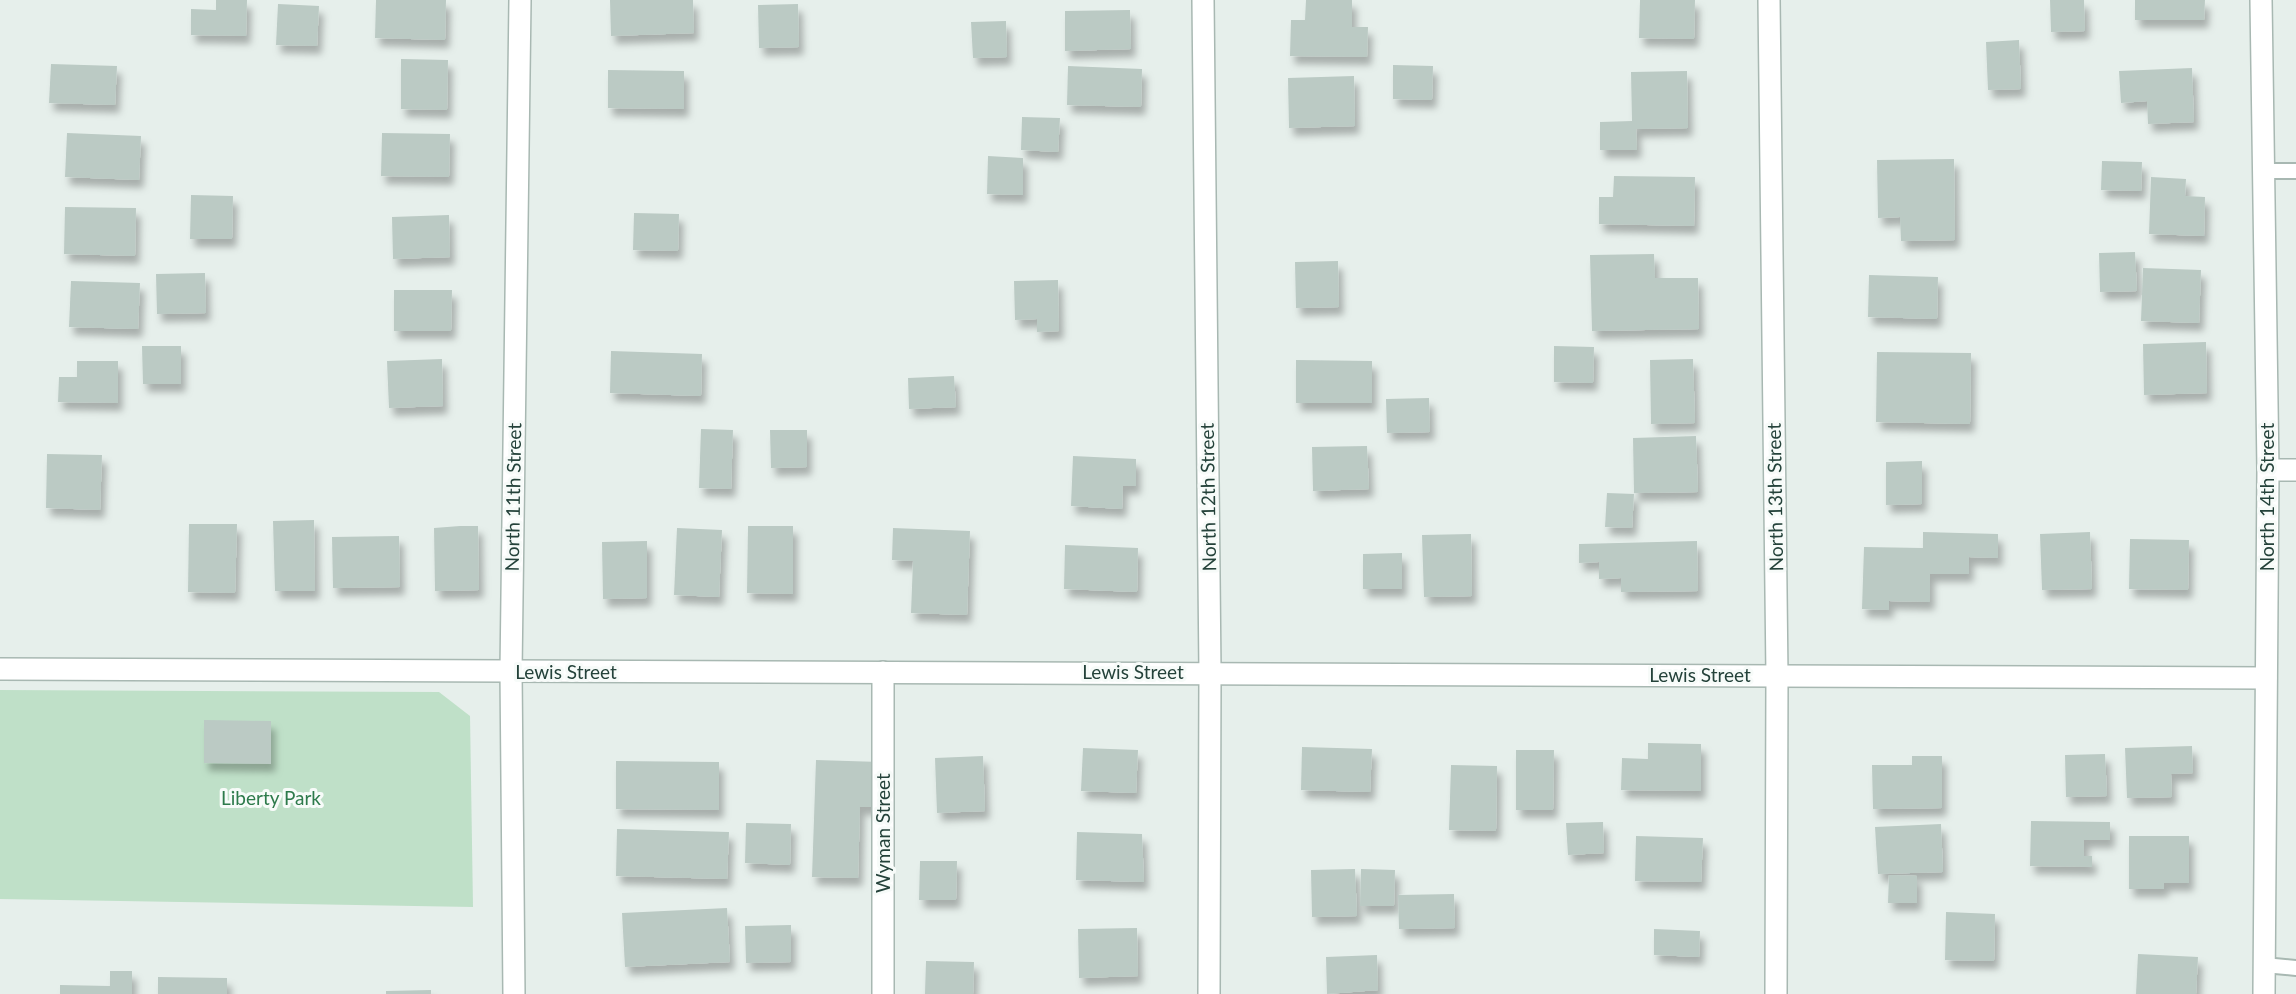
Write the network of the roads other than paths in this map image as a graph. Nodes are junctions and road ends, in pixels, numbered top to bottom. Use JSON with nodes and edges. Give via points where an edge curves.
{"nodes":[{"id":1,"x":520,"y":0,"type":"edge"},
{"id":2,"x":1203,"y":0,"type":"edge"},
{"id":3,"x":1769,"y":0,"type":"edge"},
{"id":4,"x":2261,"y":0,"type":"edge"},
{"id":5,"x":2263,"y":171,"type":"junction"},
{"id":6,"x":2296,"y":171,"type":"edge"},
{"id":7,"x":2267,"y":470,"type":"junction"},
{"id":8,"x":2296,"y":470,"type":"edge"},
{"id":9,"x":0,"y":669,"type":"edge"},
{"id":10,"x":511,"y":671,"type":"junction"},
{"id":11,"x":1210,"y":672,"type":"junction"},
{"id":12,"x":883,"y":673,"type":"junction"},
{"id":13,"x":1777,"y":676,"type":"junction"},
{"id":14,"x":2266,"y":678,"type":"junction"},
{"id":15,"x":2264,"y":965,"type":"junction"},
{"id":16,"x":2296,"y":968,"type":"edge"},
{"id":17,"x":514,"y":994,"type":"edge"},
{"id":18,"x":883,"y":994,"type":"edge"},
{"id":19,"x":1209,"y":994,"type":"edge"},
{"id":20,"x":1776,"y":994,"type":"edge"},
{"id":21,"x":2264,"y":994,"type":"edge"}],
"edges":[{"from":1,"to":10,"type":"street","name":"North 11th Street"},
{"from":2,"to":11,"type":"street","name":"North 12th Street"},
{"from":3,"to":13,"type":"street","name":"North 13th Street"},
{"from":4,"to":5,"type":"street","name":"North 14th Street"},
{"from":5,"to":6,"type":"lane"},
{"from":5,"to":7,"type":"street","name":"North 14th Street"},
{"from":7,"to":8,"type":"street"},
{"from":7,"to":14,"type":"street","name":"North 14th Street"},
{"from":9,"to":10,"type":"street","name":"Lewis Street"},
{"from":10,"to":12,"type":"street","name":"Lewis Street"},
{"from":10,"to":17,"type":"street","name":"North 11th Street"},
{"from":11,"to":12,"type":"street","name":"Lewis Street"},
{"from":11,"to":13,"type":"street","name":"Lewis Street"},
{"from":11,"to":19,"type":"street","name":"North 12th Street"},
{"from":12,"to":18,"type":"street","name":"Wyman Street"},
{"from":13,"to":14,"type":"street","name":"Lewis Street"},
{"from":13,"to":20,"type":"street","name":"North 13th Street"},
{"from":14,"to":15,"type":"street","name":"North 14th Street"},
{"from":15,"to":16,"type":"lane"},
{"from":15,"to":21,"type":"street","name":"North 14th Street"}]}
